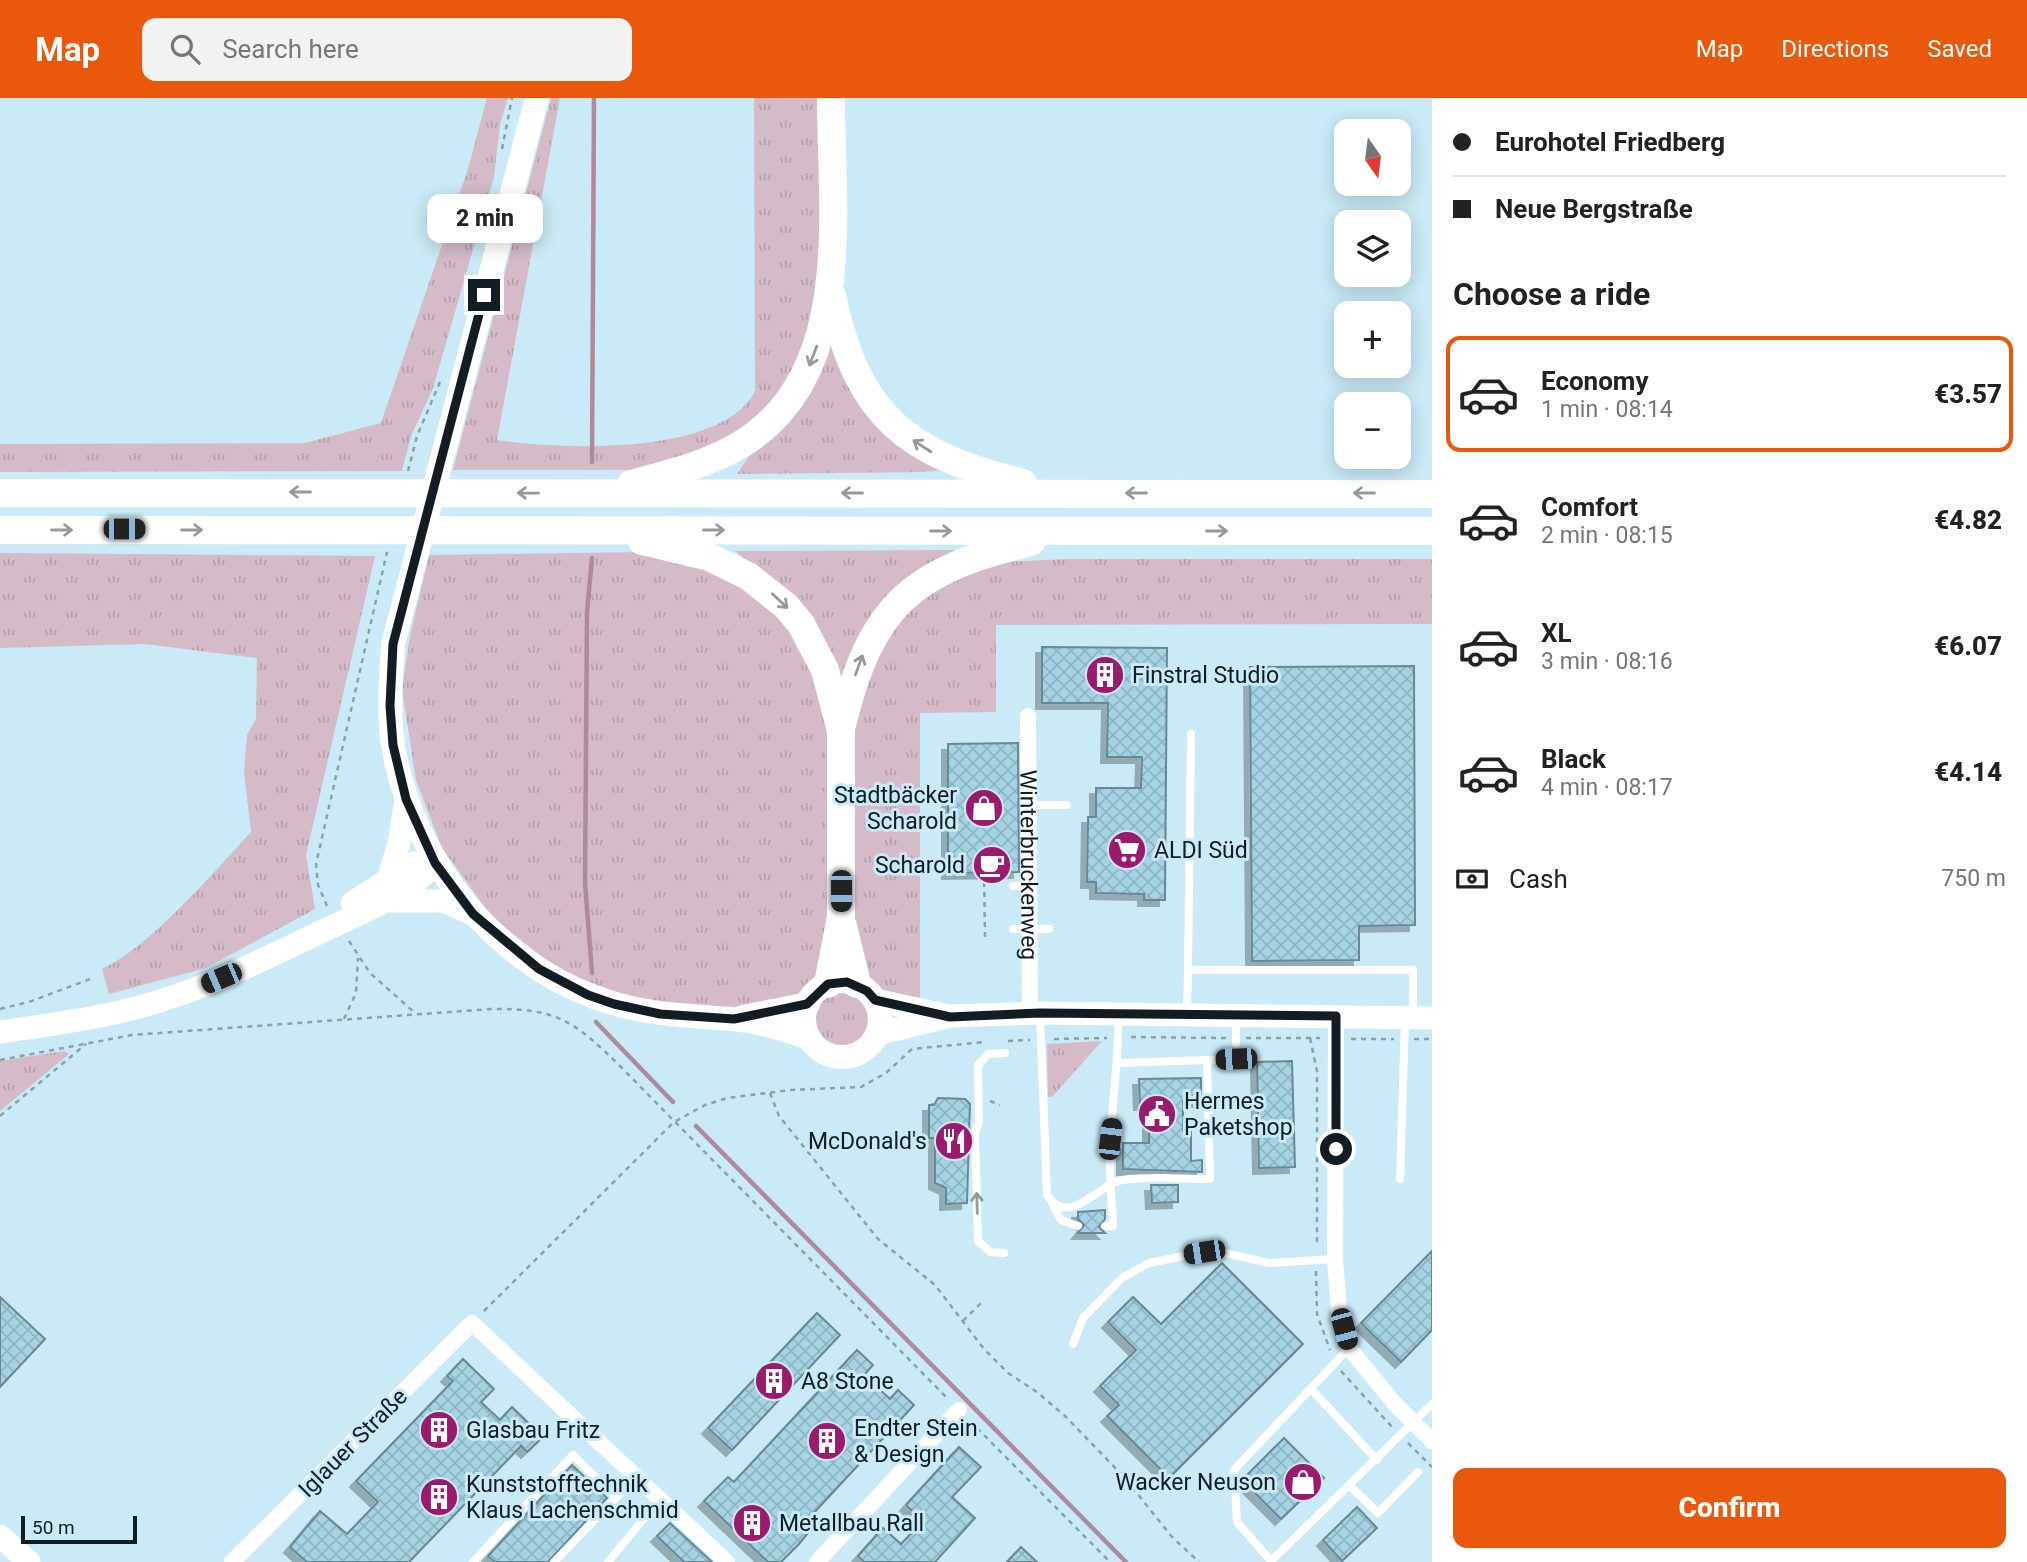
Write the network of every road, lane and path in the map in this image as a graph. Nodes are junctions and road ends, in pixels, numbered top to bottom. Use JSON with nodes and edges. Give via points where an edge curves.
{"nodes":[{"id":1,"x":537,"y":98,"type":"edge"},
{"id":2,"x":831,"y":98,"type":"edge"},
{"id":3,"x":831,"y":290,"type":"junction"},
{"id":4,"x":0,"y":493,"type":"edge"},
{"id":5,"x":596,"y":493,"type":"junction"},
{"id":6,"x":1067,"y":494,"type":"junction"},
{"id":7,"x":1432,"y":494,"type":"edge"},
{"id":8,"x":0,"y":530,"type":"edge"},
{"id":9,"x":596,"y":530,"type":"junction"},
{"id":10,"x":1076,"y":531,"type":"junction"},
{"id":11,"x":1432,"y":531,"type":"edge"},
{"id":12,"x":377,"y":587,"type":"dead end"},
{"id":13,"x":1028,"y":716,"type":"dead end"},
{"id":14,"x":841,"y":731,"type":"junction"},
{"id":15,"x":1191,"y":734,"type":"dead end"},
{"id":16,"x":406,"y":799,"type":"junction"},
{"id":17,"x":1066,"y":805,"type":"dead end"},
{"id":18,"x":1029,"y":806,"type":"junction"},
{"id":19,"x":435,"y":863,"type":"junction"},
{"id":20,"x":984,"y":873,"type":"dead end"},
{"id":21,"x":386,"y":891,"type":"junction"},
{"id":22,"x":327,"y":906,"type":"dead end"},
{"id":23,"x":473,"y":914,"type":"junction"},
{"id":24,"x":841,"y":917,"type":"junction"},
{"id":25,"x":1021,"y":929,"type":"junction"},
{"id":26,"x":1049,"y":929,"type":"dead end"},
{"id":27,"x":985,"y":937,"type":"dead end"},
{"id":28,"x":349,"y":941,"type":"dead end"},
{"id":29,"x":358,"y":958,"type":"junction"},
{"id":30,"x":1188,"y":970,"type":"junction"},
{"id":31,"x":93,"y":978,"type":"dead end"},
{"id":32,"x":828,"y":984,"type":"junction"},
{"id":33,"x":866,"y":992,"type":"junction"},
{"id":34,"x":807,"y":1004,"type":"junction"},
{"id":35,"x":0,"y":1009,"type":"edge"},
{"id":36,"x":416,"y":1014,"type":"junction"},
{"id":37,"x":1035,"y":1014,"type":"junction"},
{"id":38,"x":1118,"y":1014,"type":"junction"},
{"id":39,"x":1187,"y":1016,"type":"junction"},
{"id":40,"x":1336,"y":1016,"type":"junction"},
{"id":41,"x":950,"y":1017,"type":"junction"},
{"id":42,"x":1236,"y":1017,"type":"junction"},
{"id":43,"x":1417,"y":1018,"type":"edge"},
{"id":44,"x":734,"y":1019,"type":"junction"},
{"id":45,"x":344,"y":1020,"type":"junction"},
{"id":46,"x":0,"y":1032,"type":"edge"},
{"id":47,"x":877,"y":1034,"type":"junction"},
{"id":48,"x":809,"y":1038,"type":"junction"},
{"id":49,"x":1041,"y":1039,"type":"junction"},
{"id":50,"x":1005,"y":1041,"type":"dead end"},
{"id":51,"x":993,"y":1042,"type":"dead end"},
{"id":52,"x":1236,"y":1043,"type":"dead end"},
{"id":53,"x":86,"y":1044,"type":"junction"},
{"id":54,"x":1005,"y":1053,"type":"dead end"},
{"id":55,"x":0,"y":1059,"type":"edge"},
{"id":56,"x":1236,"y":1059,"type":"dead end"},
{"id":57,"x":1207,"y":1060,"type":"junction"},
{"id":58,"x":1119,"y":1063,"type":"junction"},
{"id":59,"x":769,"y":1092,"type":"junction"},
{"id":60,"x":0,"y":1116,"type":"edge"},
{"id":61,"x":674,"y":1122,"type":"junction"},
{"id":62,"x":1400,"y":1179,"type":"dead end"},
{"id":63,"x":1111,"y":1184,"type":"junction"},
{"id":64,"x":1052,"y":1203,"type":"junction"},
{"id":65,"x":1108,"y":1221,"type":"dead end"},
{"id":66,"x":1078,"y":1223,"type":"dead end"},
{"id":67,"x":1004,"y":1253,"type":"dead end"},
{"id":68,"x":1335,"y":1259,"type":"junction"},
{"id":69,"x":982,"y":1303,"type":"dead end"},
{"id":70,"x":963,"y":1321,"type":"junction"},
{"id":71,"x":472,"y":1322,"type":"junction"},
{"id":72,"x":1073,"y":1344,"type":"dead end"},
{"id":73,"x":1349,"y":1348,"type":"junction"},
{"id":74,"x":1312,"y":1390,"type":"junction"},
{"id":75,"x":1432,"y":1404,"type":"edge"},
{"id":76,"x":959,"y":1410,"type":"junction"},
{"id":77,"x":1414,"y":1423,"type":"junction"},
{"id":78,"x":1432,"y":1441,"type":"edge"},
{"id":79,"x":1377,"y":1460,"type":"junction"},
{"id":80,"x":1418,"y":1472,"type":"dead end"},
{"id":81,"x":636,"y":1477,"type":"junction"},
{"id":82,"x":1350,"y":1486,"type":"junction"},
{"id":83,"x":617,"y":1497,"type":"junction"},
{"id":84,"x":660,"y":1499,"type":"junction"},
{"id":85,"x":0,"y":1536,"type":"edge"},
{"id":86,"x":29,"y":1562,"type":"edge"},
{"id":87,"x":232,"y":1562,"type":"edge"},
{"id":88,"x":473,"y":1562,"type":"edge"},
{"id":89,"x":554,"y":1562,"type":"edge"},
{"id":90,"x":608,"y":1562,"type":"edge"},
{"id":91,"x":727,"y":1562,"type":"edge"},
{"id":92,"x":817,"y":1562,"type":"edge"},
{"id":93,"x":1110,"y":1562,"type":"edge"},
{"id":94,"x":1199,"y":1562,"type":"edge"}],
"edges":[{"from":1,"to":16,"type":"main road","via":[[393,644],[393,745]]},
{"from":2,"to":3,"type":"highway"},
{"from":3,"to":5,"type":"highway","one_way":true,"via":[[807,370],[785,406],[759,432],[710,460]]},
{"from":6,"to":3,"type":"highway","one_way":true,"via":[[968,468],[907,437],[859,377]]},
{"from":5,"to":4,"type":"highway","one_way":true},
{"from":6,"to":5,"type":"highway","one_way":true},
{"from":7,"to":6,"type":"highway","one_way":true},
{"from":8,"to":9,"type":"highway","one_way":true},
{"from":9,"to":10,"type":"highway","one_way":true},
{"from":9,"to":14,"type":"highway","one_way":true,"via":[[709,558],[769,591],[786,606],[813,645],[825,670]]},
{"from":10,"to":11,"type":"highway","one_way":true},
{"from":14,"to":10,"type":"highway","one_way":true,"via":[[863,653],[908,594],[965,560]]},
{"from":12,"to":22,"type":"path","via":[[316,864]]},
{"from":13,"to":18,"type":"street","name":"Winterbruckenweg"},
{"from":14,"to":24,"type":"highway"},
{"from":15,"to":30,"type":"lane"},
{"from":16,"to":19,"type":"main road"},
{"from":16,"to":21,"type":"main road"},
{"from":17,"to":18,"type":"lane"},
{"from":18,"to":25,"type":"street","name":"Winterbruckenweg"},
{"from":19,"to":21,"type":"main road","via":[[423,878]]},
{"from":19,"to":23,"type":"main road"},
{"from":20,"to":27,"type":"path"},
{"from":21,"to":23,"type":"main road","via":[[442,901]]},
{"from":21,"to":46,"type":"main road","via":[[309,937],[169,998],[79,1020]]},
{"from":23,"to":44,"type":"main road","via":[[539,969],[588,995],[646,1012]]},
{"from":24,"to":32,"type":"highway"},
{"from":24,"to":33,"type":"highway"},
{"from":25,"to":26,"type":"lane"},
{"from":25,"to":37,"type":"street","name":"Winterbruckenweg"},
{"from":28,"to":29,"type":"path"},
{"from":29,"to":36,"type":"path"},
{"from":29,"to":45,"type":"path","via":[[356,993]]},
{"from":30,"to":39,"type":"lane"},
{"from":30,"to":43,"type":"lane","via":[[1413,970]]},
{"from":31,"to":35,"type":"path"},
{"from":32,"to":33,"type":"main road","via":[[847,982]]},
{"from":32,"to":34,"type":"main road"},
{"from":33,"to":41,"type":"main road"},
{"from":33,"to":47,"type":"main road","via":[[879,1011]]},
{"from":34,"to":44,"type":"main road"},
{"from":34,"to":48,"type":"main road"},
{"from":36,"to":45,"type":"path"},
{"from":36,"to":61,"type":"path","via":[[523,1009],[558,1017],[591,1038]]},
{"from":37,"to":38,"type":"main road"},
{"from":37,"to":41,"type":"main road"},
{"from":37,"to":49,"type":"lane"},
{"from":38,"to":39,"type":"main road"},
{"from":38,"to":58,"type":"lane"},
{"from":39,"to":42,"type":"main road"},
{"from":40,"to":42,"type":"main road"},
{"from":40,"to":43,"type":"main road"},
{"from":40,"to":68,"type":"street"},
{"from":41,"to":47,"type":"main road"},
{"from":42,"to":52,"type":"lane"},
{"from":43,"to":62,"type":"lane"},
{"from":44,"to":48,"type":"main road"},
{"from":45,"to":53,"type":"path","via":[[132,1035]]},
{"from":47,"to":48,"type":"main road","via":[[861,1052],[838,1057],[826,1054]]},
{"from":49,"to":50,"type":"path"},
{"from":49,"to":64,"type":"lane","via":[[1046,1195]]},
{"from":51,"to":59,"type":"path","via":[[912,1049],[886,1073],[861,1087]]},
{"from":53,"to":55,"type":"path"},
{"from":53,"to":60,"type":"path"},
{"from":67,"to":54,"type":"lane","one_way":true,"via":[[990,1252],[978,1241],[975,1133],[979,1122],[978,1065],[988,1054]]},
{"from":56,"to":57,"type":"lane"},
{"from":57,"to":58,"type":"lane"},
{"from":57,"to":63,"type":"lane","via":[[1210,1179],[1120,1180]]},
{"from":58,"to":63,"type":"lane","via":[[1110,1139]]},
{"from":59,"to":61,"type":"path","via":[[727,1098]]},
{"from":59,"to":70,"type":"path","via":[[779,1116],[878,1239],[935,1285]]},
{"from":61,"to":71,"type":"path"},
{"from":61,"to":76,"type":"path"},
{"from":63,"to":64,"type":"lane","via":[[1086,1203],[1061,1207]]},
{"from":63,"to":65,"type":"lane"},
{"from":64,"to":66,"type":"lane","via":[[1061,1220]]},
{"from":68,"to":72,"type":"lane","via":[[1269,1263],[1204,1252],[1149,1263],[1122,1278],[1083,1318]]},
{"from":68,"to":73,"type":"street","via":[[1339,1311]]},
{"from":69,"to":70,"type":"path"},
{"from":70,"to":94,"type":"path","via":[[1008,1373],[1066,1417]]},
{"from":71,"to":81,"type":"street"},
{"from":71,"to":87,"type":"street","name":"Iglauer Straße"},
{"from":73,"to":74,"type":"lane"},
{"from":73,"to":77,"type":"street"},
{"from":74,"to":79,"type":"lane"},
{"from":74,"to":82,"type":"lane","via":[[1234,1470],[1237,1522],[1271,1561]]},
{"from":75,"to":77,"type":"lane"},
{"from":76,"to":92,"type":"street"},
{"from":76,"to":93,"type":"path"},
{"from":77,"to":78,"type":"street"},
{"from":77,"to":79,"type":"lane"},
{"from":79,"to":82,"type":"lane"},
{"from":80,"to":82,"type":"lane","via":[[1378,1513]]},
{"from":81,"to":83,"type":"lane"},
{"from":81,"to":84,"type":"street"},
{"from":83,"to":88,"type":"lane","via":[[573,1455]]},
{"from":83,"to":89,"type":"lane"},
{"from":84,"to":90,"type":"lane"},
{"from":84,"to":91,"type":"street"},
{"from":85,"to":86,"type":"main road"}]}
